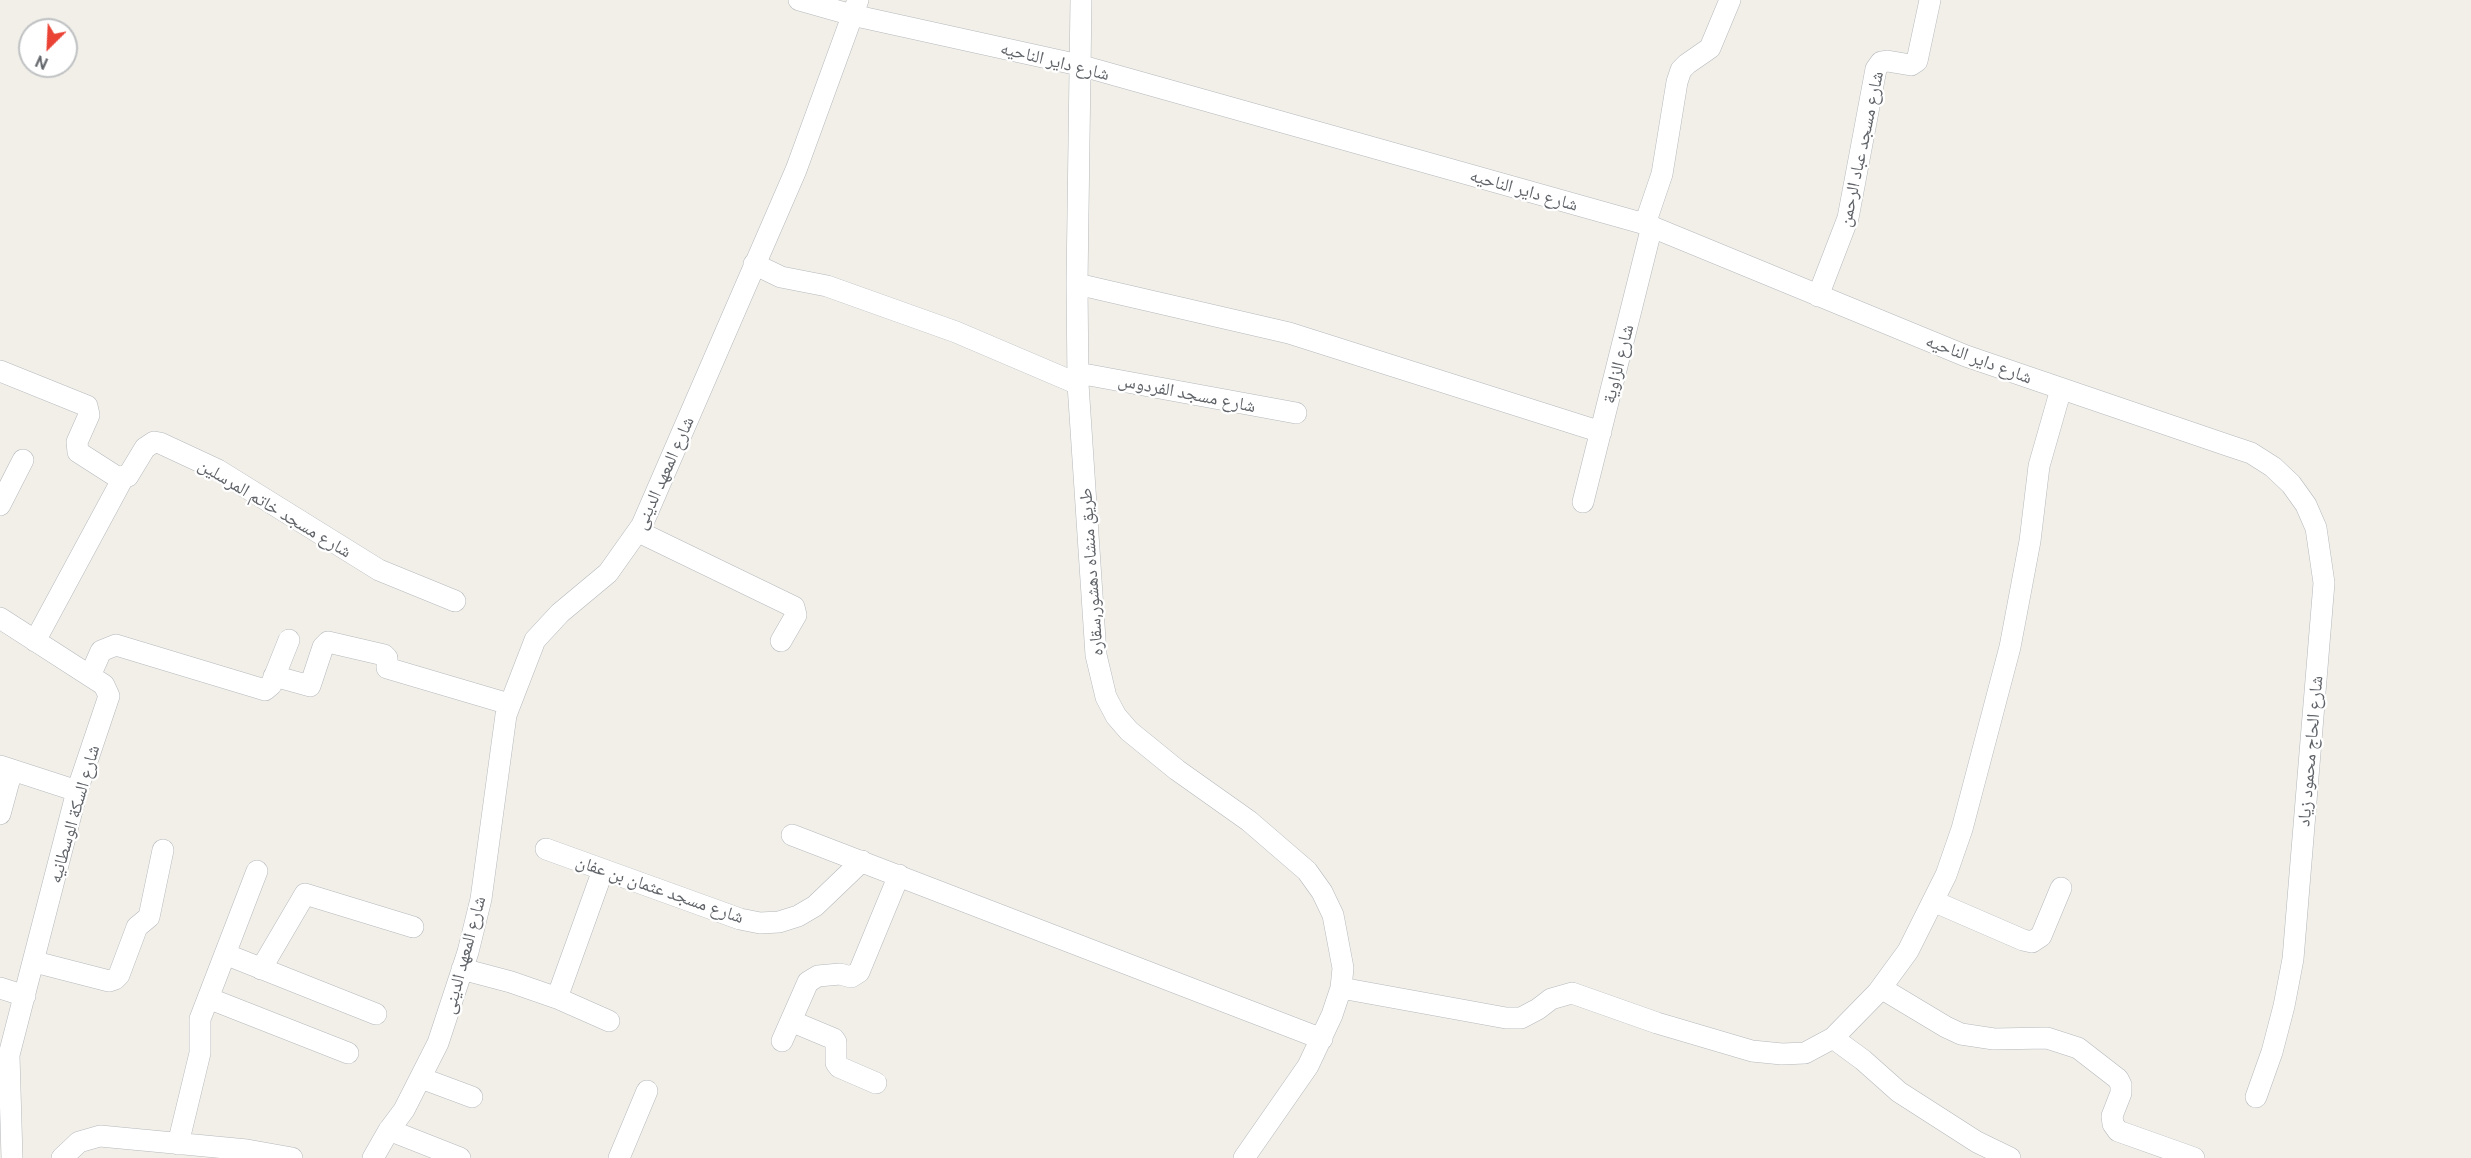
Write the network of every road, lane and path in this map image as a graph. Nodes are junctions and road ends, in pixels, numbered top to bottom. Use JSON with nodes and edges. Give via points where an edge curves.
{"nodes":[{"id":1,"x":799,"y":0,"type":"edge"},
{"id":2,"x":1081,"y":0,"type":"edge"},
{"id":3,"x":1730,"y":0,"type":"edge"},
{"id":4,"x":1930,"y":0,"type":"edge"},
{"id":5,"x":855,"y":7,"type":"edge"},
{"id":6,"x":1079,"y":65,"type":"junction"},
{"id":7,"x":1649,"y":225,"type":"junction"},
{"id":8,"x":754,"y":264,"type":"junction"},
{"id":9,"x":1077,"y":284,"type":"junction"},
{"id":10,"x":1818,"y":297,"type":"junction"},
{"id":11,"x":0,"y":371,"type":"edge"},
{"id":12,"x":1078,"y":378,"type":"junction"},
{"id":13,"x":2061,"y":389,"type":"junction"},
{"id":14,"x":1296,"y":413,"type":"dead end"},
{"id":15,"x":1601,"y":432,"type":"junction"},
{"id":16,"x":2228,"y":444,"type":"joint"},
{"id":17,"x":23,"y":460,"type":"dead end"},
{"id":18,"x":123,"y":478,"type":"junction"},
{"id":19,"x":1584,"y":502,"type":"dead end"},
{"id":20,"x":0,"y":505,"type":"edge"},
{"id":21,"x":639,"y":532,"type":"junction"},
{"id":22,"x":455,"y":601,"type":"dead end"},
{"id":23,"x":0,"y":618,"type":"edge"},
{"id":24,"x":289,"y":640,"type":"dead end"},
{"id":25,"x":35,"y":641,"type":"junction"},
{"id":26,"x":781,"y":641,"type":"dead end"},
{"id":27,"x":90,"y":676,"type":"junction"},
{"id":28,"x":274,"y":676,"type":"junction"},
{"id":29,"x":509,"y":704,"type":"junction"},
{"id":30,"x":6,"y":768,"type":"edge"},
{"id":31,"x":77,"y":791,"type":"junction"},
{"id":32,"x":0,"y":814,"type":"edge"},
{"id":33,"x":792,"y":835,"type":"dead end"},
{"id":34,"x":546,"y":849,"type":"dead end"},
{"id":35,"x":164,"y":850,"type":"dead end"},
{"id":36,"x":862,"y":861,"type":"junction"},
{"id":37,"x":603,"y":870,"type":"junction"},
{"id":38,"x":257,"y":871,"type":"dead end"},
{"id":39,"x":899,"y":875,"type":"junction"},
{"id":40,"x":2061,"y":888,"type":"dead end"},
{"id":41,"x":1933,"y":901,"type":"junction"},
{"id":42,"x":414,"y":927,"type":"dead end"},
{"id":43,"x":225,"y":954,"type":"junction"},
{"id":44,"x":35,"y":962,"type":"junction"},
{"id":45,"x":261,"y":969,"type":"junction"},
{"id":46,"x":462,"y":969,"type":"junction"},
{"id":47,"x":0,"y":988,"type":"edge"},
{"id":48,"x":1341,"y":988,"type":"junction"},
{"id":49,"x":1881,"y":988,"type":"junction"},
{"id":50,"x":25,"y":996,"type":"junction"},
{"id":51,"x":208,"y":998,"type":"junction"},
{"id":52,"x":557,"y":998,"type":"junction"},
{"id":53,"x":376,"y":1014,"type":"dead end"},
{"id":54,"x":609,"y":1021,"type":"dead end"},
{"id":55,"x":791,"y":1021,"type":"junction"},
{"id":56,"x":1833,"y":1038,"type":"junction"},
{"id":57,"x":1322,"y":1039,"type":"junction"},
{"id":58,"x":782,"y":1041,"type":"dead end"},
{"id":59,"x":348,"y":1053,"type":"dead end"},
{"id":60,"x":5,"y":1058,"type":"edge"},
{"id":61,"x":421,"y":1078,"type":"junction"},
{"id":62,"x":876,"y":1083,"type":"dead end"},
{"id":63,"x":647,"y":1091,"type":"dead end"},
{"id":64,"x":472,"y":1097,"type":"dead end"},
{"id":65,"x":2256,"y":1097,"type":"dead end"},
{"id":66,"x":389,"y":1130,"type":"junction"},
{"id":67,"x":178,"y":1144,"type":"junction"},
{"id":68,"x":12,"y":1158,"type":"edge"},
{"id":69,"x":62,"y":1158,"type":"edge"},
{"id":70,"x":292,"y":1158,"type":"edge"},
{"id":71,"x":373,"y":1158,"type":"edge"},
{"id":72,"x":460,"y":1158,"type":"edge"},
{"id":73,"x":619,"y":1158,"type":"edge"},
{"id":74,"x":1244,"y":1158,"type":"edge"},
{"id":75,"x":2010,"y":1158,"type":"edge"},
{"id":76,"x":2194,"y":1158,"type":"edge"}],
"edges":[{"from":1,"to":5,"type":"street","name":"شارع داير الناحيه"},
{"from":2,"to":6,"type":"street","name":"طريق منشاه دهشور,سقاره"},
{"from":3,"to":7,"type":"street","name":"شارع الزاوية","via":[[1710,48],[1681,70]]},
{"from":4,"to":10,"type":"street","name":"شارع مسجد عباد الرحمن","via":[[1917,61],[1911,65],[1881,62],[1876,69],[1848,218]]},
{"from":5,"to":6,"type":"street","name":"شارع داير الناحيه"},
{"from":5,"to":8,"type":"street","name":"شارع المعهد الدينى","via":[[796,170]]},
{"from":6,"to":7,"type":"street","name":"شارع داير الناحيه"},
{"from":6,"to":9,"type":"street","name":"طريق منشاه دهشور,سقاره"},
{"from":7,"to":10,"type":"street","name":"شارع داير الناحيه"},
{"from":7,"to":15,"type":"street","name":"شارع الزاوية"},
{"from":8,"to":12,"type":"street","name":"شارع مسجد الفردوس","via":[[781,277],[826,286]]},
{"from":8,"to":21,"type":"street","name":"شارع المعهد الدينى"},
{"from":9,"to":12,"type":"street","name":"طريق منشاه دهشور,سقاره"},
{"from":9,"to":15,"type":"street","via":[[1289,333]]},
{"from":10,"to":13,"type":"street","name":"شارع داير الناحيه"},
{"from":11,"to":18,"type":"street","via":[[87,406],[89,415],[77,442],[78,452]]},
{"from":12,"to":14,"type":"street","name":"شارع مسجد الفردوس"},
{"from":12,"to":48,"type":"street","name":"طريق منشاه دهشور,سقاره","via":[[1096,655],[1106,697],[1129,731],[1249,821],[1307,871],[1333,915],[1343,969]]},
{"from":13,"to":16,"type":"street","name":"شارع داير الناحيه"},
{"from":13,"to":41,"type":"street","via":[[2039,466],[2010,647],[1969,807]]},
{"from":15,"to":19,"type":"street","name":"شارع الزاوية"},
{"from":16,"to":65,"type":"street","name":"شارع الحاج محمود زياد","via":[[2273,467],[2306,505],[2316,528],[2324,583],[2293,958],[2272,1052]]},
{"from":17,"to":20,"type":"street"},
{"from":18,"to":22,"type":"street","name":"شارع مسجد خاتم المرسلين","via":[[149,444],[160,443],[218,470],[379,570]]},
{"from":18,"to":25,"type":"street","name":"شارع مسجد خاتم المرسلين"},
{"from":21,"to":26,"type":"street","via":[[794,607],[796,615]]},
{"from":21,"to":29,"type":"street","name":"شارع المعهد الدينى","via":[[608,573],[535,640]]},
{"from":23,"to":25,"type":"street","name":"شارع السكة الوسطانيه"},
{"from":24,"to":28,"type":"street"},
{"from":25,"to":27,"type":"street","name":"شارع السكة الوسطانيه"},
{"from":27,"to":28,"type":"street","via":[[101,651],[116,645],[265,690]]},
{"from":27,"to":31,"type":"street","name":"شارع السكة الوسطانيه","via":[[104,685],[109,696]]},
{"from":28,"to":29,"type":"street","via":[[309,686],[323,646],[328,642],[384,655],[387,668]]},
{"from":29,"to":46,"type":"street","name":"شارع المعهد الدينى","via":[[481,899]]},
{"from":30,"to":31,"type":"street"},
{"from":30,"to":32,"type":"street"},
{"from":31,"to":44,"type":"street","name":"شارع السكة الوسطانيه"},
{"from":33,"to":36,"type":"street"},
{"from":34,"to":37,"type":"street","name":"شارع مسجد عثمان بن عفان"},
{"from":35,"to":44,"type":"street","via":[[149,917],[137,927],[115,979],[109,981]]},
{"from":36,"to":37,"type":"street","name":"شارع مسجد عثمان بن عفان","via":[[814,906],[788,919],[760,923]]},
{"from":36,"to":39,"type":"street"},
{"from":37,"to":52,"type":"street"},
{"from":38,"to":43,"type":"street"},
{"from":39,"to":55,"type":"street","via":[[859,972],[851,977],[830,974],[812,978]]},
{"from":39,"to":57,"type":"street"},
{"from":40,"to":41,"type":"street","via":[[2041,936],[2032,942]]},
{"from":41,"to":49,"type":"street","via":[[1908,951]]},
{"from":42,"to":45,"type":"street","via":[[305,894]]},
{"from":43,"to":45,"type":"street"},
{"from":43,"to":51,"type":"street"},
{"from":44,"to":50,"type":"street","name":"شارع السكة الوسطانيه"},
{"from":45,"to":53,"type":"street"},
{"from":46,"to":52,"type":"street"},
{"from":46,"to":61,"type":"street","name":"شارع المعهد الدينى","via":[[438,1043]]},
{"from":47,"to":50,"type":"street"},
{"from":48,"to":56,"type":"street","via":[[1506,1018],[1521,1018],[1551,999],[1572,993],[1752,1051],[1805,1053]]},
{"from":48,"to":57,"type":"street","name":"طريق منشاه دهشور,سقاره"},
{"from":49,"to":56,"type":"street"},
{"from":49,"to":76,"type":"street","via":[[1961,1034],[1994,1040],[2047,1038],[2078,1048],[2118,1079],[2121,1093],[2112,1116],[2118,1131]]},
{"from":50,"to":60,"type":"street","name":"شارع السكة الوسطانيه"},
{"from":51,"to":59,"type":"street"},
{"from":51,"to":67,"type":"street","via":[[200,1018],[200,1053]]},
{"from":52,"to":54,"type":"street"},
{"from":55,"to":58,"type":"street"},
{"from":55,"to":62,"type":"street","via":[[834,1039],[839,1067]]},
{"from":56,"to":75,"type":"street","via":[[1899,1092],[1977,1142]]},
{"from":57,"to":74,"type":"street","name":"طريق منشاه دهشور,سقاره","via":[[1293,1090]]},
{"from":60,"to":68,"type":"street","name":"شارع السكة الوسطانيه"},
{"from":61,"to":64,"type":"street"},
{"from":61,"to":66,"type":"street","name":"شارع المعهد الدينى"},
{"from":63,"to":73,"type":"street"},
{"from":66,"to":71,"type":"street","name":"شارع المعهد الدينى"},
{"from":66,"to":72,"type":"street"},
{"from":67,"to":69,"type":"street","via":[[100,1136],[79,1142]]},
{"from":67,"to":70,"type":"street"}]}
